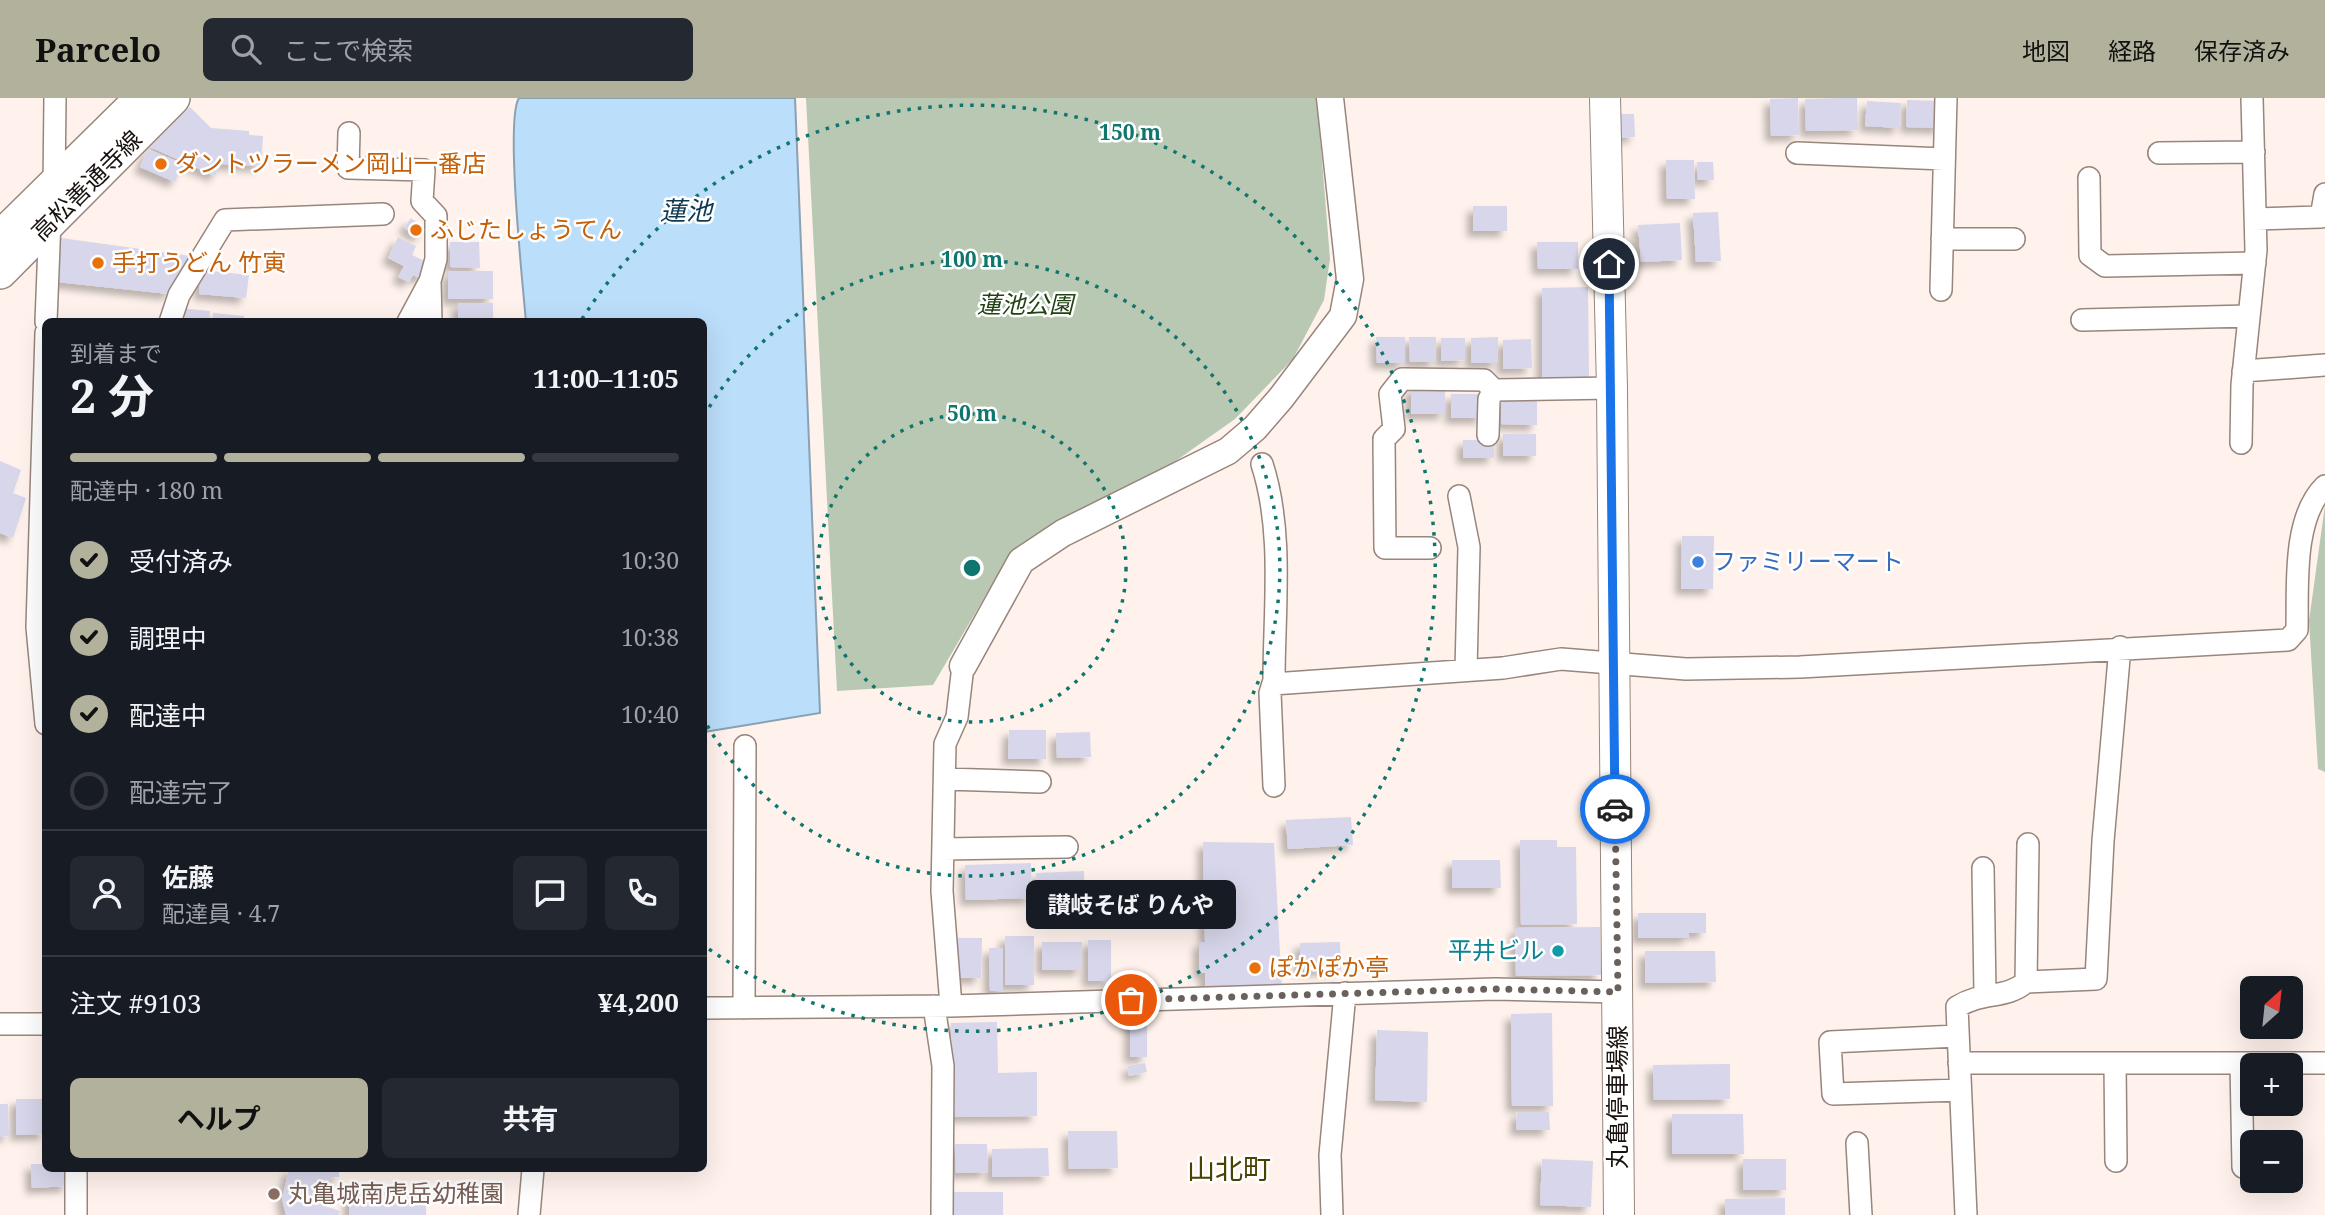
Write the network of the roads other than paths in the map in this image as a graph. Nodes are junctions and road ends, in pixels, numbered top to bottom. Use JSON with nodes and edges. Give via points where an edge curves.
{"nodes":[{"id":1,"x":55,"y":98,"type":"edge"},
{"id":2,"x":142,"y":98,"type":"edge"},
{"id":3,"x":173,"y":98,"type":"edge"},
{"id":4,"x":1330,"y":98,"type":"edge"},
{"id":5,"x":1605,"y":98,"type":"edge"},
{"id":6,"x":2252,"y":98,"type":"edge"},
{"id":7,"x":1951,"y":99,"type":"edge"},
{"id":8,"x":349,"y":133,"type":"dead end"},
{"id":9,"x":2254,"y":152,"type":"junction"},
{"id":10,"x":1797,"y":153,"type":"dead end"},
{"id":11,"x":2159,"y":153,"type":"dead end"},
{"id":12,"x":1944,"y":159,"type":"junction"},
{"id":13,"x":2089,"y":178,"type":"dead end"},
{"id":14,"x":55,"y":185,"type":"junction"},
{"id":15,"x":2325,"y":194,"type":"edge"},
{"id":16,"x":383,"y":214,"type":"dead end"},
{"id":17,"x":2256,"y":219,"type":"junction"},
{"id":18,"x":49,"y":226,"type":"junction"},
{"id":19,"x":0,"y":238,"type":"edge"},
{"id":20,"x":1942,"y":239,"type":"junction"},
{"id":21,"x":2014,"y":239,"type":"dead end"},
{"id":22,"x":2255,"y":263,"type":"junction"},
{"id":23,"x":0,"y":272,"type":"edge"},
{"id":24,"x":430,"y":281,"type":"junction"},
{"id":25,"x":1941,"y":290,"type":"dead end"},
{"id":26,"x":2249,"y":316,"type":"junction"},
{"id":27,"x":46,"y":318,"type":"edge"},
{"id":28,"x":171,"y":318,"type":"edge"},
{"id":29,"x":410,"y":318,"type":"edge"},
{"id":30,"x":431,"y":318,"type":"edge"},
{"id":31,"x":2082,"y":320,"type":"dead end"},
{"id":32,"x":2325,"y":365,"type":"edge"},
{"id":33,"x":2243,"y":371,"type":"junction"},
{"id":34,"x":1612,"y":388,"type":"junction"},
{"id":35,"x":1494,"y":390,"type":"junction"},
{"id":36,"x":1488,"y":435,"type":"dead end"},
{"id":37,"x":2241,"y":443,"type":"dead end"},
{"id":38,"x":42,"y":464,"type":"edge"},
{"id":39,"x":1262,"y":464,"type":"dead end"},
{"id":40,"x":2325,"y":486,"type":"edge"},
{"id":41,"x":1459,"y":496,"type":"dead end"},
{"id":42,"x":1430,"y":548,"type":"dead end"},
{"id":43,"x":2120,"y":647,"type":"junction"},
{"id":44,"x":1612,"y":665,"type":"junction"},
{"id":45,"x":963,"y":666,"type":"joint"},
{"id":46,"x":1466,"y":670,"type":"junction"},
{"id":47,"x":42,"y":681,"type":"edge"},
{"id":48,"x":1273,"y":684,"type":"junction"},
{"id":49,"x":745,"y":746,"type":"dead end"},
{"id":50,"x":946,"y":779,"type":"junction"},
{"id":51,"x":1040,"y":782,"type":"dead end"},
{"id":52,"x":1274,"y":786,"type":"dead end"},
{"id":53,"x":2028,"y":844,"type":"dead end"},
{"id":54,"x":1067,"y":847,"type":"dead end"},
{"id":55,"x":943,"y":849,"type":"junction"},
{"id":56,"x":1983,"y":868,"type":"dead end"},
{"id":57,"x":2026,"y":982,"type":"junction"},
{"id":58,"x":1618,"y":992,"type":"junction"},
{"id":59,"x":1345,"y":993,"type":"junction"},
{"id":60,"x":1985,"y":994,"type":"junction"},
{"id":61,"x":942,"y":1006,"type":"junction"},
{"id":62,"x":707,"y":1008,"type":"edge"},
{"id":63,"x":744,"y":1008,"type":"junction"},
{"id":64,"x":0,"y":1024,"type":"edge"},
{"id":65,"x":42,"y":1024,"type":"edge"},
{"id":66,"x":1957,"y":1035,"type":"junction"},
{"id":67,"x":1959,"y":1063,"type":"junction"},
{"id":68,"x":2115,"y":1063,"type":"junction"},
{"id":69,"x":2240,"y":1063,"type":"edge"},
{"id":70,"x":2303,"y":1063,"type":"edge"},
{"id":71,"x":2325,"y":1063,"type":"edge"},
{"id":72,"x":1960,"y":1090,"type":"junction"},
{"id":73,"x":1857,"y":1143,"type":"dead end"},
{"id":74,"x":2116,"y":1161,"type":"dead end"},
{"id":75,"x":76,"y":1172,"type":"edge"},
{"id":76,"x":533,"y":1172,"type":"edge"},
{"id":77,"x":76,"y":1215,"type":"edge"},
{"id":78,"x":529,"y":1215,"type":"edge"},
{"id":79,"x":942,"y":1215,"type":"edge"},
{"id":80,"x":1332,"y":1215,"type":"edge"},
{"id":81,"x":1619,"y":1215,"type":"edge"},
{"id":82,"x":1861,"y":1215,"type":"edge"},
{"id":83,"x":1966,"y":1215,"type":"edge"}],
"edges":[{"from":1,"to":14,"type":"street"},
{"from":2,"to":14,"type":"main road","name":"高松善通寺線"},
{"from":3,"to":18,"type":"main road","name":"高松善通寺線"},
{"from":4,"to":45,"type":"street","via":[[1350,279],[1343,316],[1281,398],[1228,451],[1063,533],[1021,561]]},
{"from":5,"to":34,"type":"main road","name":"丸亀停車場線"},
{"from":6,"to":9,"type":"street"},
{"from":7,"to":12,"type":"street"},
{"from":8,"to":24,"type":"street","via":[[348,168],[424,170],[422,201],[436,216],[436,259]]},
{"from":9,"to":11,"type":"street"},
{"from":9,"to":17,"type":"street"},
{"from":10,"to":12,"type":"street","via":[[1852,146]]},
{"from":12,"to":20,"type":"street"},
{"from":13,"to":22,"type":"street","via":[[2090,255],[2105,266]]},
{"from":14,"to":18,"type":"street"},
{"from":14,"to":19,"type":"main road","name":"高松善通寺線"},
{"from":15,"to":17,"type":"street","via":[[2321,218]]},
{"from":16,"to":28,"type":"street","via":[[225,220],[179,295]]},
{"from":17,"to":22,"type":"street"},
{"from":18,"to":23,"type":"main road","name":"高松善通寺線"},
{"from":18,"to":27,"type":"street"},
{"from":20,"to":21,"type":"street"},
{"from":20,"to":25,"type":"street"},
{"from":22,"to":26,"type":"street"},
{"from":24,"to":29,"type":"street"},
{"from":24,"to":30,"type":"street"},
{"from":26,"to":31,"type":"street"},
{"from":26,"to":33,"type":"street"},
{"from":32,"to":33,"type":"street"},
{"from":33,"to":37,"type":"street"},
{"from":34,"to":35,"type":"street"},
{"from":34,"to":44,"type":"main road","name":"丸亀停車場線"},
{"from":35,"to":36,"type":"street","via":[[1489,399]]},
{"from":35,"to":42,"type":"street","via":[[1484,380],[1402,379],[1390,394],[1394,429],[1384,439],[1385,548]]},
{"from":38,"to":47,"type":"street","via":[[37,627]]},
{"from":39,"to":48,"type":"street","via":[[1270,490],[1273,530]]},
{"from":40,"to":43,"type":"street","via":[[2305,516],[2297,630],[2288,640]]},
{"from":41,"to":46,"type":"street","via":[[1469,547]]},
{"from":43,"to":44,"type":"street","via":[[1800,667]]},
{"from":43,"to":57,"type":"street","via":[[2096,979]]},
{"from":44,"to":46,"type":"street","via":[[1561,659]]},
{"from":44,"to":58,"type":"main road","name":"丸亀停車場線"},
{"from":45,"to":50,"type":"street","via":[[957,717],[945,744]]},
{"from":46,"to":48,"type":"street"},
{"from":48,"to":52,"type":"street"},
{"from":49,"to":63,"type":"street"},
{"from":50,"to":51,"type":"street"},
{"from":50,"to":55,"type":"street"},
{"from":53,"to":57,"type":"street"},
{"from":54,"to":55,"type":"street","via":[[1035,837]]},
{"from":55,"to":61,"type":"street"},
{"from":56,"to":60,"type":"street"},
{"from":57,"to":60,"type":"street","via":[[2013,993]]},
{"from":58,"to":59,"type":"street"},
{"from":58,"to":81,"type":"main road","name":"丸亀停車場線"},
{"from":59,"to":61,"type":"street"},
{"from":59,"to":80,"type":"street","via":[[1330,1155]]},
{"from":60,"to":66,"type":"street","via":[[1957,1007]]},
{"from":61,"to":63,"type":"street"},
{"from":61,"to":79,"type":"street"},
{"from":62,"to":63,"type":"street"},
{"from":64,"to":65,"type":"street"},
{"from":66,"to":67,"type":"street"},
{"from":66,"to":72,"type":"street","via":[[1830,1041],[1833,1094]]},
{"from":67,"to":68,"type":"street"},
{"from":67,"to":72,"type":"street"},
{"from":68,"to":69,"type":"street"},
{"from":68,"to":74,"type":"street"},
{"from":70,"to":71,"type":"street"},
{"from":72,"to":83,"type":"street"},
{"from":73,"to":82,"type":"street"},
{"from":75,"to":77,"type":"street"},
{"from":76,"to":78,"type":"street"}]}
